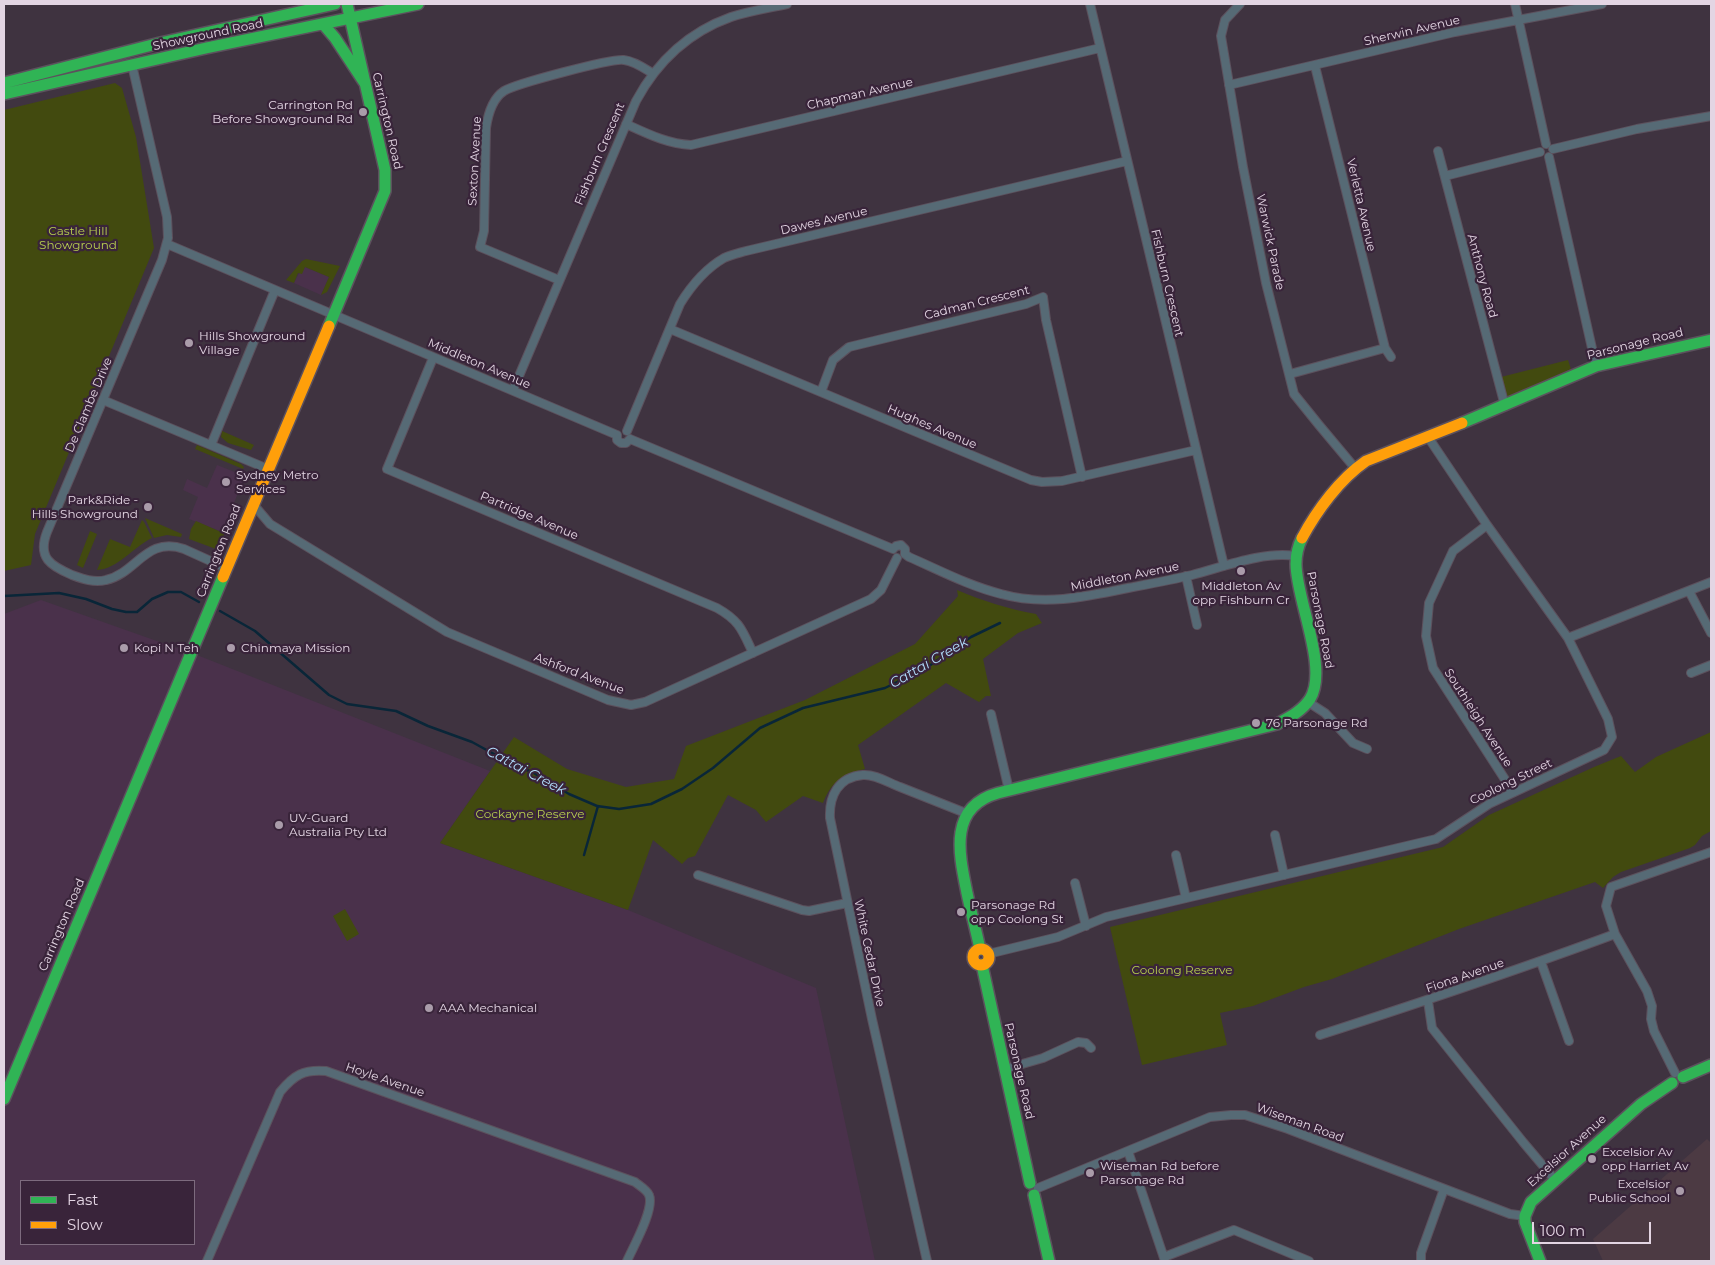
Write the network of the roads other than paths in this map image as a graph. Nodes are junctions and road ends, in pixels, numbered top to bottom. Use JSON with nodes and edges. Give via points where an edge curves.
{"nodes":[{"id":1,"x":335,"y":4,"type":"edge"},
{"id":2,"x":347,"y":4,"type":"edge"},
{"id":3,"x":418,"y":4,"type":"edge"},
{"id":4,"x":787,"y":4,"type":"edge"},
{"id":5,"x":1090,"y":4,"type":"edge"},
{"id":6,"x":1240,"y":4,"type":"edge"},
{"id":7,"x":1515,"y":4,"type":"edge"},
{"id":8,"x":1602,"y":4,"type":"edge"},
{"id":9,"x":350,"y":19,"type":"junction"},
{"id":10,"x":1518,"y":20,"type":"junction"},
{"id":11,"x":324,"y":25,"type":"junction"},
{"id":12,"x":1100,"y":48,"type":"junction"},
{"id":13,"x":129,"y":52,"type":"junction"},
{"id":14,"x":132,"y":65,"type":"junction"},
{"id":15,"x":1315,"y":66,"type":"junction"},
{"id":16,"x":652,"y":73,"type":"junction"},
{"id":17,"x":4,"y":82,"type":"edge"},
{"id":18,"x":364,"y":82,"type":"junction"},
{"id":19,"x":1229,"y":86,"type":"junction"},
{"id":20,"x":4,"y":94,"type":"edge"},
{"id":21,"x":1711,"y":116,"type":"edge"},
{"id":22,"x":626,"y":124,"type":"junction"},
{"id":23,"x":1546,"y":144,"type":"junction"},
{"id":24,"x":1553,"y":149,"type":"junction"},
{"id":25,"x":1438,"y":151,"type":"dead end"},
{"id":26,"x":1540,"y":152,"type":"junction"},
{"id":27,"x":1549,"y":156,"type":"junction"},
{"id":28,"x":1127,"y":161,"type":"junction"},
{"id":29,"x":1445,"y":176,"type":"junction"},
{"id":30,"x":167,"y":244,"type":"junction"},
{"id":31,"x":559,"y":280,"type":"junction"},
{"id":32,"x":275,"y":290,"type":"junction"},
{"id":33,"x":333,"y":314,"type":"junction"},
{"id":34,"x":670,"y":329,"type":"junction"},
{"id":35,"x":1711,"y":340,"type":"edge"},
{"id":36,"x":1384,"y":348,"type":"junction"},
{"id":37,"x":1391,"y":357,"type":"dead end"},
{"id":38,"x":433,"y":358,"type":"junction"},
{"id":39,"x":1596,"y":366,"type":"junction"},
{"id":40,"x":1290,"y":374,"type":"junction"},
{"id":41,"x":513,"y":390,"type":"junction"},
{"id":42,"x":821,"y":392,"type":"junction"},
{"id":43,"x":103,"y":400,"type":"junction"},
{"id":44,"x":1505,"y":406,"type":"junction"},
{"id":45,"x":617,"y":434,"type":"junction"},
{"id":46,"x":628,"y":435,"type":"junction"},
{"id":47,"x":1428,"y":437,"type":"junction"},
{"id":48,"x":211,"y":445,"type":"junction"},
{"id":49,"x":1196,"y":450,"type":"junction"},
{"id":50,"x":1355,"y":468,"type":"junction"},
{"id":51,"x":268,"y":469,"type":"junction"},
{"id":52,"x":1082,"y":477,"type":"junction"},
{"id":53,"x":253,"y":504,"type":"junction"},
{"id":54,"x":1486,"y":525,"type":"junction"},
{"id":55,"x":893,"y":549,"type":"junction"},
{"id":56,"x":905,"y":554,"type":"junction"},
{"id":57,"x":1296,"y":556,"type":"junction"},
{"id":58,"x":897,"y":558,"type":"junction"},
{"id":59,"x":1224,"y":566,"type":"junction"},
{"id":60,"x":226,"y":568,"type":"junction"},
{"id":61,"x":1186,"y":576,"type":"junction"},
{"id":62,"x":1711,"y":582,"type":"edge"},
{"id":63,"x":1689,"y":590,"type":"junction"},
{"id":64,"x":1197,"y":625,"type":"dead end"},
{"id":65,"x":1711,"y":633,"type":"edge"},
{"id":66,"x":1568,"y":638,"type":"junction"},
{"id":67,"x":753,"y":653,"type":"junction"},
{"id":68,"x":1711,"y":665,"type":"edge"},
{"id":69,"x":1691,"y":673,"type":"dead end"},
{"id":70,"x":1308,"y":702,"type":"junction"},
{"id":71,"x":991,"y":714,"type":"dead end"},
{"id":72,"x":1367,"y":749,"type":"dead end"},
{"id":73,"x":1009,"y":790,"type":"junction"},
{"id":74,"x":1512,"y":793,"type":"junction"},
{"id":75,"x":968,"y":814,"type":"junction"},
{"id":76,"x":1275,"y":835,"type":"dead end"},
{"id":77,"x":1711,"y":852,"type":"edge"},
{"id":78,"x":1176,"y":855,"type":"dead end"},
{"id":79,"x":698,"y":874,"type":"dead end"},
{"id":80,"x":1284,"y":875,"type":"junction"},
{"id":81,"x":1075,"y":883,"type":"dead end"},
{"id":82,"x":1186,"y":898,"type":"junction"},
{"id":83,"x":847,"y":903,"type":"junction"},
{"id":84,"x":1086,"y":926,"type":"junction"},
{"id":85,"x":1615,"y":934,"type":"junction"},
{"id":86,"x":984,"y":952,"type":"junction"},
{"id":87,"x":1540,"y":962,"type":"junction"},
{"id":88,"x":1428,"y":1001,"type":"junction"},
{"id":89,"x":1320,"y":1035,"type":"dead end"},
{"id":90,"x":1569,"y":1041,"type":"dead end"},
{"id":91,"x":1091,"y":1048,"type":"dead end"},
{"id":92,"x":1711,"y":1065,"type":"edge"},
{"id":93,"x":1005,"y":1069,"type":"junction"},
{"id":94,"x":1677,"y":1078,"type":"junction"},
{"id":95,"x":4,"y":1099,"type":"edge"},
{"id":96,"x":1128,"y":1151,"type":"junction"},
{"id":97,"x":1556,"y":1180,"type":"junction"},
{"id":98,"x":1034,"y":1188,"type":"junction"},
{"id":99,"x":1444,"y":1189,"type":"junction"},
{"id":100,"x":1525,"y":1216,"type":"junction"},
{"id":101,"x":1165,"y":1259,"type":"edge"},
{"id":102,"x":206,"y":1261,"type":"edge"},
{"id":103,"x":627,"y":1261,"type":"edge"},
{"id":104,"x":926,"y":1261,"type":"edge"},
{"id":105,"x":1050,"y":1261,"type":"edge"},
{"id":106,"x":1309,"y":1261,"type":"edge"},
{"id":107,"x":1421,"y":1261,"type":"edge"},
{"id":108,"x":1540,"y":1261,"type":"edge"}],
"edges":[{"from":1,"to":13,"type":"main road","name":"Showground Road"},
{"from":2,"to":9,"type":"main road","name":"Carrington Road"},
{"from":3,"to":9,"type":"main road","name":"Showground Road"},
{"from":4,"to":16,"type":"street","name":"Fishburn Crescent","via":[[714,24],[680,46]]},
{"from":5,"to":12,"type":"street","name":"Fishburn Crescent"},
{"from":6,"to":19,"type":"street","name":"Warwick Parade","via":[[1226,20],[1221,36]]},
{"from":7,"to":10,"type":"street"},
{"from":8,"to":10,"type":"street","name":"Sherwin Avenue"},
{"from":9,"to":11,"type":"main road","name":"Showground Road"},
{"from":9,"to":18,"type":"main road","name":"Carrington Road"},
{"from":10,"to":15,"type":"street","name":"Sherwin Avenue"},
{"from":10,"to":23,"type":"street"},
{"from":11,"to":14,"type":"main road","name":"Showground Road"},
{"from":11,"to":18,"type":"main road"},
{"from":12,"to":22,"type":"street","name":"Chapman Avenue","via":[[691,145],[664,141]]},
{"from":12,"to":28,"type":"street","name":"Fishburn Crescent"},
{"from":13,"to":14,"type":"main road"},
{"from":13,"to":17,"type":"main road","name":"Showground Road"},
{"from":14,"to":20,"type":"main road","name":"Showground Road"},
{"from":14,"to":30,"type":"street","name":"De Clambe Drive","via":[[167,217]]},
{"from":15,"to":19,"type":"street","name":"Sherwin Avenue"},
{"from":15,"to":36,"type":"street","name":"Verletta Avenue"},
{"from":16,"to":22,"type":"street","name":"Fishburn Crescent"},
{"from":16,"to":31,"type":"street","name":"Sexton Avenue","via":[[624,60],[608,62],[505,90],[489,112],[484,231],[480,247]]},
{"from":18,"to":33,"type":"main road","name":"Carrington Road","via":[[385,170],[385,191]]},
{"from":19,"to":40,"type":"street","name":"Warwick Parade","via":[[1266,283]]},
{"from":21,"to":24,"type":"street"},
{"from":22,"to":31,"type":"street","name":"Fishburn Crescent"},
{"from":23,"to":24,"type":"street"},
{"from":23,"to":26,"type":"street"},
{"from":24,"to":27,"type":"street"},
{"from":25,"to":29,"type":"street","name":"Anthony Road"},
{"from":26,"to":27,"type":"street"},
{"from":26,"to":29,"type":"street"},
{"from":27,"to":39,"type":"street"},
{"from":28,"to":34,"type":"street","name":"Dawes Avenue","via":[[725,258],[691,286]]},
{"from":28,"to":49,"type":"street","name":"Fishburn Crescent"},
{"from":29,"to":44,"type":"street","name":"Anthony Road"},
{"from":30,"to":32,"type":"street","name":"Middleton Avenue"},
{"from":30,"to":43,"type":"street","name":"De Clambe Drive"},
{"from":31,"to":41,"type":"street","name":"Fishburn Crescent"},
{"from":32,"to":33,"type":"street","name":"Middleton Avenue"},
{"from":32,"to":48,"type":"street"},
{"from":33,"to":38,"type":"street","name":"Middleton Avenue"},
{"from":33,"to":51,"type":"main road","name":"Carrington Road"},
{"from":34,"to":42,"type":"street","name":"Hughes Avenue"},
{"from":34,"to":46,"type":"street","name":"Dawes Avenue"},
{"from":35,"to":39,"type":"main road","name":"Parsonage Road"},
{"from":36,"to":37,"type":"street","name":"Verletta Avenue"},
{"from":36,"to":40,"type":"street"},
{"from":38,"to":41,"type":"street","name":"Middleton Avenue"},
{"from":38,"to":67,"type":"street","name":"Partridge Avenue","via":[[387,469],[717,608],[740,626]]},
{"from":39,"to":44,"type":"main road","name":"Parsonage Road"},
{"from":40,"to":50,"type":"street","name":"Warwick Parade","via":[[1294,394]]},
{"from":41,"to":45,"type":"street","name":"Middleton Avenue"},
{"from":42,"to":52,"type":"street","name":"Hughes Avenue","via":[[1032,480],[1051,483]]},
{"from":42,"to":52,"type":"street","name":"Cadman Crescent","via":[[833,360],[849,347],[1026,304],[1043,297]]},
{"from":43,"to":48,"type":"street"},
{"from":43,"to":60,"type":"street","name":"De Clambe Drive","via":[[45,538],[44,550],[48,561],[82,579],[107,580],[151,550],[170,546]]},
{"from":44,"to":47,"type":"main road","name":"Parsonage Road"},
{"from":45,"to":46,"type":"street","via":[[621,431]]},
{"from":45,"to":46,"type":"street","via":[[621,443],[626,443]]},
{"from":46,"to":55,"type":"street"},
{"from":47,"to":50,"type":"main road","name":"Parsonage Road"},
{"from":47,"to":54,"type":"street","name":"Coolong Street"},
{"from":48,"to":51,"type":"street"},
{"from":49,"to":52,"type":"street","name":"Hughes Avenue"},
{"from":49,"to":59,"type":"street","name":"Fishburn Crescent"},
{"from":50,"to":57,"type":"main road","name":"Parsonage Road","via":[[1308,528]]},
{"from":51,"to":53,"type":"main road","name":"Carrington Road"},
{"from":53,"to":60,"type":"main road","name":"Carrington Road"},
{"from":53,"to":67,"type":"street","name":"Ashford Avenue","via":[[270,524],[447,632],[619,703],[646,702]]},
{"from":54,"to":66,"type":"street","name":"Coolong Street"},
{"from":54,"to":74,"type":"street","name":"Southleigh Avenue","via":[[1453,552],[1429,603],[1426,636],[1433,668]]},
{"from":55,"to":56,"type":"street","via":[[901,545]]},
{"from":55,"to":58,"type":"street"},
{"from":56,"to":58,"type":"street"},
{"from":56,"to":61,"type":"street","name":"Middleton Avenue","via":[[984,589],[1026,599],[1074,599]]},
{"from":57,"to":59,"type":"street","name":"Middleton Avenue","via":[[1275,554]]},
{"from":57,"to":70,"type":"main road","name":"Parsonage Road","via":[[1317,668],[1315,686]]},
{"from":58,"to":67,"type":"street","name":"Ashford Avenue","via":[[881,590],[872,599]]},
{"from":59,"to":61,"type":"street","name":"Middleton Avenue"},
{"from":60,"to":95,"type":"main road","name":"Carrington Road"},
{"from":61,"to":64,"type":"street"},
{"from":62,"to":63,"type":"street"},
{"from":63,"to":65,"type":"street"},
{"from":63,"to":66,"type":"street"},
{"from":66,"to":74,"type":"street","name":"Coolong Street","via":[[1608,719],[1612,737],[1604,750]]},
{"from":68,"to":69,"type":"street"},
{"from":70,"to":72,"type":"street","via":[[1325,713],[1353,743]]},
{"from":70,"to":73,"type":"main road","via":[[1293,716],[1277,724]]},
{"from":71,"to":73,"type":"street"},
{"from":73,"to":75,"type":"main road","via":[[988,796]]},
{"from":74,"to":80,"type":"street","name":"Coolong Street","via":[[1485,806],[1436,839]]},
{"from":75,"to":83,"type":"street","name":"White Cedar Drive","via":[[868,776],[850,779],[839,786],[830,801],[830,818]]},
{"from":75,"to":86,"type":"main road","via":[[959,835],[959,849]]},
{"from":76,"to":80,"type":"street"},
{"from":77,"to":85,"type":"street","via":[[1611,887],[1606,906]]},
{"from":78,"to":82,"type":"street"},
{"from":79,"to":83,"type":"street","via":[[802,910]]},
{"from":80,"to":82,"type":"street","name":"Coolong Street"},
{"from":81,"to":84,"type":"street"},
{"from":82,"to":84,"type":"street","name":"Coolong Street","via":[[1106,917]]},
{"from":83,"to":104,"type":"street","name":"White Cedar Drive"},
{"from":84,"to":86,"type":"street","name":"Coolong Street","via":[[1058,937]]},
{"from":85,"to":87,"type":"street","name":"Fiona Avenue"},
{"from":85,"to":94,"type":"street","via":[[1647,991],[1654,1031]]},
{"from":86,"to":93,"type":"main road","name":"Parsonage Road","via":[[988,961],[982,965]]},
{"from":87,"to":88,"type":"street","name":"Fiona Avenue"},
{"from":87,"to":90,"type":"street"},
{"from":88,"to":89,"type":"street","name":"Fiona Avenue"},
{"from":88,"to":97,"type":"street","via":[[1432,1028]]},
{"from":91,"to":93,"type":"street","via":[[1078,1042],[1043,1058]]},
{"from":92,"to":94,"type":"main road","name":"Excelsior Avenue"},
{"from":93,"to":98,"type":"main road","name":"Parsonage Road"},
{"from":94,"to":97,"type":"main road","name":"Excelsior Avenue","via":[[1634,1110]]},
{"from":96,"to":98,"type":"street","name":"Wiseman Road"},
{"from":96,"to":99,"type":"street","name":"Wiseman Road","via":[[1206,1118],[1245,1115]]},
{"from":96,"to":101,"type":"street"},
{"from":97,"to":100,"type":"main road","name":"Excelsior Avenue","via":[[1531,1202]]},
{"from":98,"to":105,"type":"main road","name":"Parsonage Road"},
{"from":99,"to":100,"type":"street","name":"Wiseman Road","via":[[1510,1214]]},
{"from":99,"to":107,"type":"street"},
{"from":100,"to":108,"type":"main road"},
{"from":101,"to":106,"type":"street","via":[[1234,1230]]},
{"from":102,"to":103,"type":"street","name":"Hoyle Avenue","via":[[280,1092],[300,1074],[313,1070],[335,1074],[635,1182],[649,1194],[651,1203]]}]}
